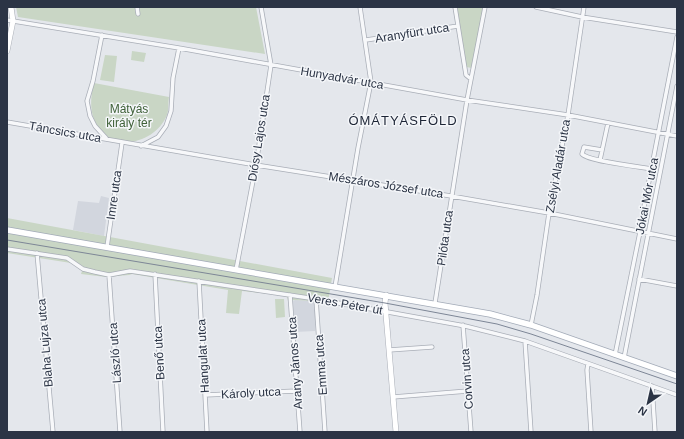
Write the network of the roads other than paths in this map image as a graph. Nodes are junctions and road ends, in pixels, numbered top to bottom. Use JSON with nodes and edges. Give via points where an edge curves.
{"nodes":[{"id":1,"x":10,"y":7,"type":"edge"},
{"id":2,"x":137,"y":7,"type":"edge"},
{"id":3,"x":261,"y":7,"type":"edge"},
{"id":4,"x":360,"y":7,"type":"edge"},
{"id":5,"x":454,"y":7,"type":"edge"},
{"id":6,"x":485,"y":7,"type":"edge"},
{"id":7,"x":536,"y":7,"type":"edge"},
{"id":8,"x":584,"y":7,"type":"edge"},
{"id":9,"x":138,"y":14,"type":"dead end"},
{"id":10,"x":582,"y":17,"type":"junction"},
{"id":11,"x":10,"y":20,"type":"edge"},
{"id":12,"x":458,"y":26,"type":"junction"},
{"id":13,"x":677,"y":32,"type":"edge"},
{"id":14,"x":102,"y":35,"type":"junction"},
{"id":15,"x":677,"y":37,"type":"edge"},
{"id":16,"x":366,"y":40,"type":"junction"},
{"id":17,"x":179,"y":48,"type":"junction"},
{"id":18,"x":7,"y":51,"type":"edge"},
{"id":19,"x":271,"y":65,"type":"junction"},
{"id":20,"x":471,"y":79,"type":"junction"},
{"id":21,"x":371,"y":82,"type":"junction"},
{"id":22,"x":677,"y":86,"type":"edge"},
{"id":23,"x":466,"y":100,"type":"junction"},
{"id":24,"x":568,"y":115,"type":"junction"},
{"id":25,"x":7,"y":122,"type":"edge"},
{"id":26,"x":608,"y":123,"type":"junction"},
{"id":27,"x":659,"y":132,"type":"junction"},
{"id":28,"x":668,"y":134,"type":"junction"},
{"id":29,"x":677,"y":136,"type":"edge"},
{"id":30,"x":107,"y":139,"type":"junction"},
{"id":31,"x":122,"y":143,"type":"junction"},
{"id":32,"x":141,"y":146,"type":"junction"},
{"id":33,"x":602,"y":150,"type":"junction"},
{"id":34,"x":600,"y":160,"type":"junction"},
{"id":35,"x":256,"y":165,"type":"junction"},
{"id":36,"x":652,"y":169,"type":"junction"},
{"id":37,"x":353,"y":180,"type":"junction"},
{"id":38,"x":451,"y":196,"type":"junction"},
{"id":39,"x":550,"y":213,"type":"junction"},
{"id":40,"x":7,"y":230,"type":"edge"},
{"id":41,"x":640,"y":232,"type":"junction"},
{"id":42,"x":649,"y":233,"type":"junction"},
{"id":43,"x":677,"y":239,"type":"edge"},
{"id":44,"x":107,"y":247,"type":"junction"},
{"id":45,"x":7,"y":249,"type":"edge"},
{"id":46,"x":38,"y":253,"type":"junction"},
{"id":47,"x":236,"y":270,"type":"junction"},
{"id":48,"x":154,"y":274,"type":"junction"},
{"id":49,"x":110,"y":275,"type":"junction"},
{"id":50,"x":640,"y":279,"type":"junction"},
{"id":51,"x":199,"y":281,"type":"junction"},
{"id":52,"x":677,"y":286,"type":"edge"},
{"id":53,"x":335,"y":287,"type":"junction"},
{"id":54,"x":290,"y":295,"type":"junction"},
{"id":55,"x":386,"y":295,"type":"junction"},
{"id":56,"x":316,"y":298,"type":"junction"},
{"id":57,"x":435,"y":303,"type":"junction"},
{"id":58,"x":385,"y":310,"type":"junction"},
{"id":59,"x":463,"y":325,"type":"junction"},
{"id":60,"x":530,"y":325,"type":"junction"},
{"id":61,"x":525,"y":341,"type":"junction"},
{"id":62,"x":432,"y":347,"type":"dead end"},
{"id":63,"x":389,"y":350,"type":"junction"},
{"id":64,"x":615,"y":355,"type":"junction"},
{"id":65,"x":624,"y":358,"type":"junction"},
{"id":66,"x":588,"y":364,"type":"junction"},
{"id":67,"x":677,"y":376,"type":"edge"},
{"id":68,"x":652,"y":386,"type":"junction"},
{"id":69,"x":297,"y":391,"type":"junction"},
{"id":70,"x":468,"y":391,"type":"junction"},
{"id":71,"x":677,"y":394,"type":"edge"},
{"id":72,"x":205,"y":395,"type":"junction"},
{"id":73,"x":393,"y":397,"type":"junction"},
{"id":74,"x":53,"y":432,"type":"edge"},
{"id":75,"x":120,"y":432,"type":"edge"},
{"id":76,"x":163,"y":432,"type":"edge"},
{"id":77,"x":207,"y":432,"type":"edge"},
{"id":78,"x":300,"y":432,"type":"edge"},
{"id":79,"x":325,"y":432,"type":"edge"},
{"id":80,"x":396,"y":432,"type":"edge"},
{"id":81,"x":471,"y":432,"type":"edge"},
{"id":82,"x":531,"y":432,"type":"edge"},
{"id":83,"x":592,"y":432,"type":"edge"},
{"id":84,"x":655,"y":432,"type":"edge"}],
"edges":[{"from":1,"to":11,"type":"street"},
{"from":2,"to":9,"type":"street"},
{"from":3,"to":19,"type":"street","name":"Diósy Lajos utca"},
{"from":4,"to":16,"type":"street"},
{"from":5,"to":12,"type":"street"},
{"from":6,"to":20,"type":"street","name":"Pilóta utca"},
{"from":7,"to":10,"type":"street"},
{"from":8,"to":10,"type":"street","name":"Zsélyi Aladár utca"},
{"from":10,"to":13,"type":"street"},
{"from":10,"to":24,"type":"street","name":"Zsélyi Aladár utca"},
{"from":11,"to":14,"type":"street","name":"Hunyadvár utca"},
{"from":11,"to":18,"type":"street"},
{"from":12,"to":16,"type":"street","name":"Aranyfürt utca"},
{"from":12,"to":20,"type":"street","via":[[466,75]]},
{"from":14,"to":17,"type":"street","name":"Hunyadvár utca"},
{"from":14,"to":30,"type":"street","via":[[87,101],[95,126]]},
{"from":15,"to":27,"type":"street","name":"Jókai Mór utca"},
{"from":16,"to":21,"type":"street"},
{"from":17,"to":19,"type":"street","name":"Hunyadvár utca"},
{"from":17,"to":32,"type":"street","via":[[173,78],[171,112],[166,126],[158,137]]},
{"from":19,"to":21,"type":"street","name":"Hunyadvár utca"},
{"from":19,"to":35,"type":"street","name":"Diósy Lajos utca"},
{"from":20,"to":23,"type":"street","name":"Pilóta utca"},
{"from":21,"to":23,"type":"street","name":"Hunyadvár utca"},
{"from":21,"to":37,"type":"street"},
{"from":22,"to":28,"type":"street","name":"Jókai Mór utca"},
{"from":23,"to":24,"type":"street","name":"Hunyadvár utca"},
{"from":23,"to":38,"type":"street","name":"Pilóta utca"},
{"from":24,"to":26,"type":"street","name":"Hunyadvár utca"},
{"from":24,"to":39,"type":"street","name":"Zsélyi Aladár utca"},
{"from":25,"to":30,"type":"street","name":"Táncsics utca"},
{"from":26,"to":27,"type":"street","name":"Hunyadvár utca"},
{"from":26,"to":33,"type":"street"},
{"from":27,"to":28,"type":"street","name":"Hunyadvár utca"},
{"from":27,"to":36,"type":"street","name":"Jókai Mór utca"},
{"from":28,"to":29,"type":"street","name":"Hunyadvár utca"},
{"from":28,"to":42,"type":"street","name":"Jókai Mór utca"},
{"from":30,"to":31,"type":"street","name":"Táncsics utca"},
{"from":31,"to":32,"type":"street","name":"Mészáros József utca"},
{"from":31,"to":44,"type":"street","name":"Imre utca"},
{"from":32,"to":35,"type":"street","name":"Mészáros József utca"},
{"from":33,"to":34,"type":"street"},
{"from":33,"to":34,"type":"street","via":[[584,147],[582,150],[584,157]]},
{"from":34,"to":36,"type":"street"},
{"from":35,"to":37,"type":"street","name":"Mészáros József utca"},
{"from":35,"to":47,"type":"street","name":"Diósy Lajos utca"},
{"from":36,"to":41,"type":"street","name":"Jókai Mór utca"},
{"from":37,"to":38,"type":"street","name":"Mészáros József utca"},
{"from":37,"to":53,"type":"street"},
{"from":38,"to":39,"type":"street","name":"Mészáros József utca"},
{"from":38,"to":57,"type":"street","name":"Pilóta utca"},
{"from":39,"to":41,"type":"street","name":"Mészáros József utca"},
{"from":39,"to":60,"type":"street","name":"Zsélyi Aladár utca","via":[[535,309]]},
{"from":40,"to":44,"type":"main road","name":"Veres Péter út"},
{"from":41,"to":42,"type":"street","name":"Mészáros József utca"},
{"from":41,"to":64,"type":"street","name":"Jókai Mór utca"},
{"from":42,"to":43,"type":"street","name":"Mészáros József utca"},
{"from":42,"to":50,"type":"street","name":"Jókai Mór utca"},
{"from":44,"to":47,"type":"main road","name":"Veres Péter út"},
{"from":45,"to":46,"type":"street","name":"Veres Péter út"},
{"from":46,"to":49,"type":"street","name":"Veres Péter út","via":[[67,258],[83,269]]},
{"from":46,"to":74,"type":"street","name":"Blaha Lujza utca"},
{"from":47,"to":53,"type":"main road","name":"Veres Péter út"},
{"from":48,"to":49,"type":"street","name":"Veres Péter út","via":[[130,271]]},
{"from":48,"to":51,"type":"street","name":"Veres Péter út"},
{"from":48,"to":76,"type":"street","name":"Benő utca"},
{"from":49,"to":75,"type":"street","name":"László utca"},
{"from":50,"to":52,"type":"street"},
{"from":50,"to":65,"type":"street","name":"Jókai Mór utca"},
{"from":51,"to":54,"type":"street","name":"Veres Péter út"},
{"from":51,"to":72,"type":"street","name":"Hangulat utca"},
{"from":53,"to":55,"type":"main road","name":"Veres Péter út"},
{"from":54,"to":56,"type":"street","name":"Veres Péter út"},
{"from":54,"to":69,"type":"street","name":"Arany János utca"},
{"from":55,"to":57,"type":"main road","name":"Veres Péter út"},
{"from":55,"to":58,"type":"street"},
{"from":56,"to":58,"type":"street","name":"Veres Péter út"},
{"from":56,"to":79,"type":"street","name":"Emma utca"},
{"from":57,"to":60,"type":"main road","name":"Veres Péter út"},
{"from":58,"to":59,"type":"street","name":"Veres Péter út"},
{"from":58,"to":63,"type":"street"},
{"from":59,"to":61,"type":"street","name":"Veres Péter út"},
{"from":59,"to":70,"type":"street","name":"Corvin utca"},
{"from":60,"to":64,"type":"main road","name":"Veres Péter út"},
{"from":61,"to":66,"type":"street","name":"Veres Péter út"},
{"from":61,"to":82,"type":"street"},
{"from":62,"to":63,"type":"street"},
{"from":63,"to":73,"type":"street"},
{"from":64,"to":65,"type":"main road","name":"Veres Péter út"},
{"from":65,"to":67,"type":"main road","name":"Veres Péter út"},
{"from":66,"to":68,"type":"street","name":"Veres Péter út"},
{"from":66,"to":83,"type":"street"},
{"from":68,"to":71,"type":"street","name":"Veres Péter út"},
{"from":68,"to":84,"type":"street"},
{"from":69,"to":72,"type":"street","name":"Károly utca"},
{"from":69,"to":78,"type":"street","name":"Arany János utca"},
{"from":70,"to":73,"type":"street"},
{"from":70,"to":81,"type":"street","name":"Corvin utca"},
{"from":72,"to":77,"type":"street","name":"Hangulat utca"},
{"from":73,"to":80,"type":"street"}]}
